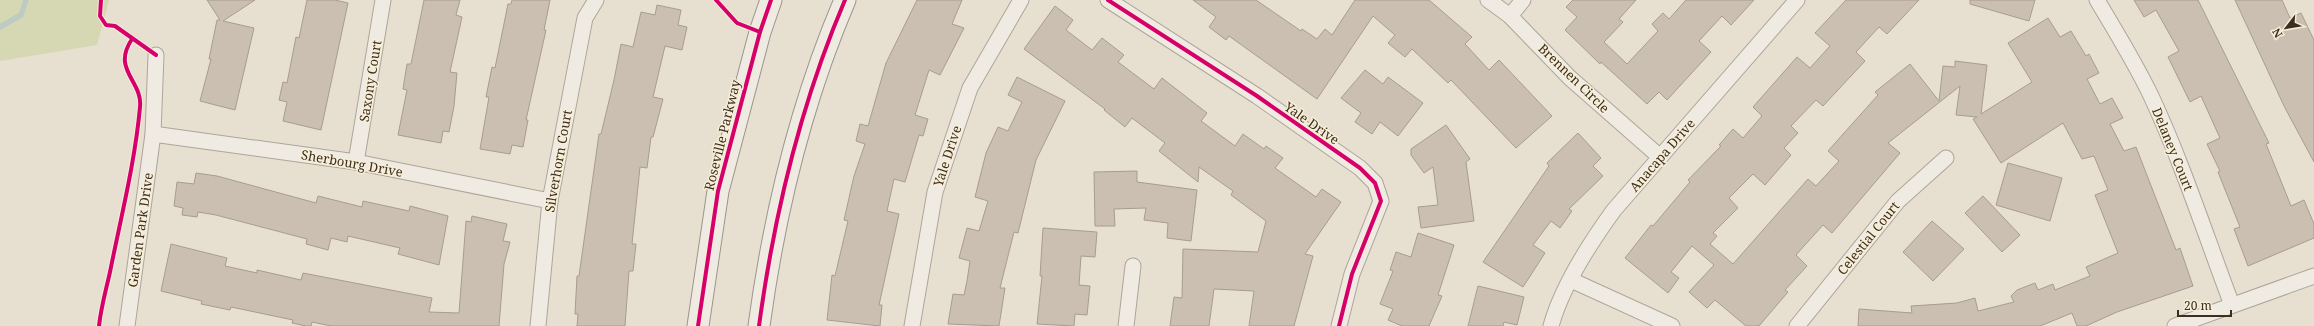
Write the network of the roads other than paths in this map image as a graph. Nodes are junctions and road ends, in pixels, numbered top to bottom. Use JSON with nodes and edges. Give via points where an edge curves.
{"nodes":[{"id":1,"x":383,"y":0,"type":"edge"},
{"id":2,"x":596,"y":0,"type":"edge"},
{"id":3,"x":771,"y":0,"type":"edge"},
{"id":4,"x":845,"y":0,"type":"edge"},
{"id":5,"x":1022,"y":0,"type":"edge"},
{"id":6,"x":1108,"y":0,"type":"edge"},
{"id":7,"x":1488,"y":0,"type":"edge"},
{"id":8,"x":1524,"y":0,"type":"edge"},
{"id":9,"x":1797,"y":0,"type":"edge"},
{"id":10,"x":2096,"y":0,"type":"edge"},
{"id":11,"x":1510,"y":16,"type":"junction"},
{"id":12,"x":156,"y":55,"type":"dead end"},
{"id":13,"x":153,"y":134,"type":"junction"},
{"id":14,"x":1660,"y":157,"type":"junction"},
{"id":15,"x":1946,"y":158,"type":"dead end"},
{"id":16,"x":356,"y":162,"type":"junction"},
{"id":17,"x":550,"y":201,"type":"junction"},
{"id":18,"x":1133,"y":266,"type":"dead end"},
{"id":19,"x":2314,"y":276,"type":"edge"},
{"id":20,"x":1571,"y":280,"type":"junction"},
{"id":21,"x":2232,"y":305,"type":"junction"},
{"id":22,"x":127,"y":326,"type":"edge"},
{"id":23,"x":538,"y":326,"type":"edge"},
{"id":24,"x":698,"y":326,"type":"edge"},
{"id":25,"x":759,"y":326,"type":"edge"},
{"id":26,"x":912,"y":326,"type":"edge"},
{"id":27,"x":1126,"y":326,"type":"edge"},
{"id":28,"x":1339,"y":326,"type":"edge"},
{"id":29,"x":1551,"y":326,"type":"edge"},
{"id":30,"x":1672,"y":326,"type":"edge"},
{"id":31,"x":1797,"y":326,"type":"edge"},
{"id":32,"x":2175,"y":326,"type":"edge"}],
"edges":[{"from":1,"to":16,"type":"street","name":"Saxony Court"},
{"from":2,"to":17,"type":"street","name":"Silverhorn Court","via":[[585,18]]},
{"from":3,"to":24,"type":"main road","name":"Roseville Parkway","via":[[760,32],[718,191]]},
{"from":4,"to":25,"type":"main road","via":[[815,81],[791,163],[769,260]]},
{"from":5,"to":26,"type":"street","name":"Yale Drive","via":[[970,88],[935,192]]},
{"from":6,"to":28,"type":"street","name":"Yale Drive","via":[[1258,96],[1360,168],[1375,183],[1381,201],[1352,274]]},
{"from":7,"to":11,"type":"street","name":"Brennen Circle"},
{"from":8,"to":11,"type":"street"},
{"from":9,"to":14,"type":"street","name":"Anacapa Drive"},
{"from":10,"to":21,"type":"street","name":"Delaney Court","via":[[2124,44],[2152,97],[2175,151]]},
{"from":11,"to":14,"type":"street","name":"Brennen Circle","via":[[1570,78]]},
{"from":12,"to":13,"type":"street","name":"Garden Park Drive"},
{"from":13,"to":16,"type":"street","name":"Sherbourg Drive"},
{"from":13,"to":22,"type":"street","name":"Garden Park Drive"},
{"from":14,"to":20,"type":"street","name":"Anacapa Drive","via":[[1589,245]]},
{"from":15,"to":31,"type":"street","name":"Celestial Court","via":[[1898,201]]},
{"from":16,"to":17,"type":"street","name":"Sherbourg Drive"},
{"from":17,"to":23,"type":"street","name":"Silverhorn Court"},
{"from":18,"to":27,"type":"street"},
{"from":19,"to":21,"type":"street"},
{"from":20,"to":29,"type":"street","name":"Anacapa Drive"},
{"from":20,"to":30,"type":"street"},
{"from":21,"to":32,"type":"street"}]}
